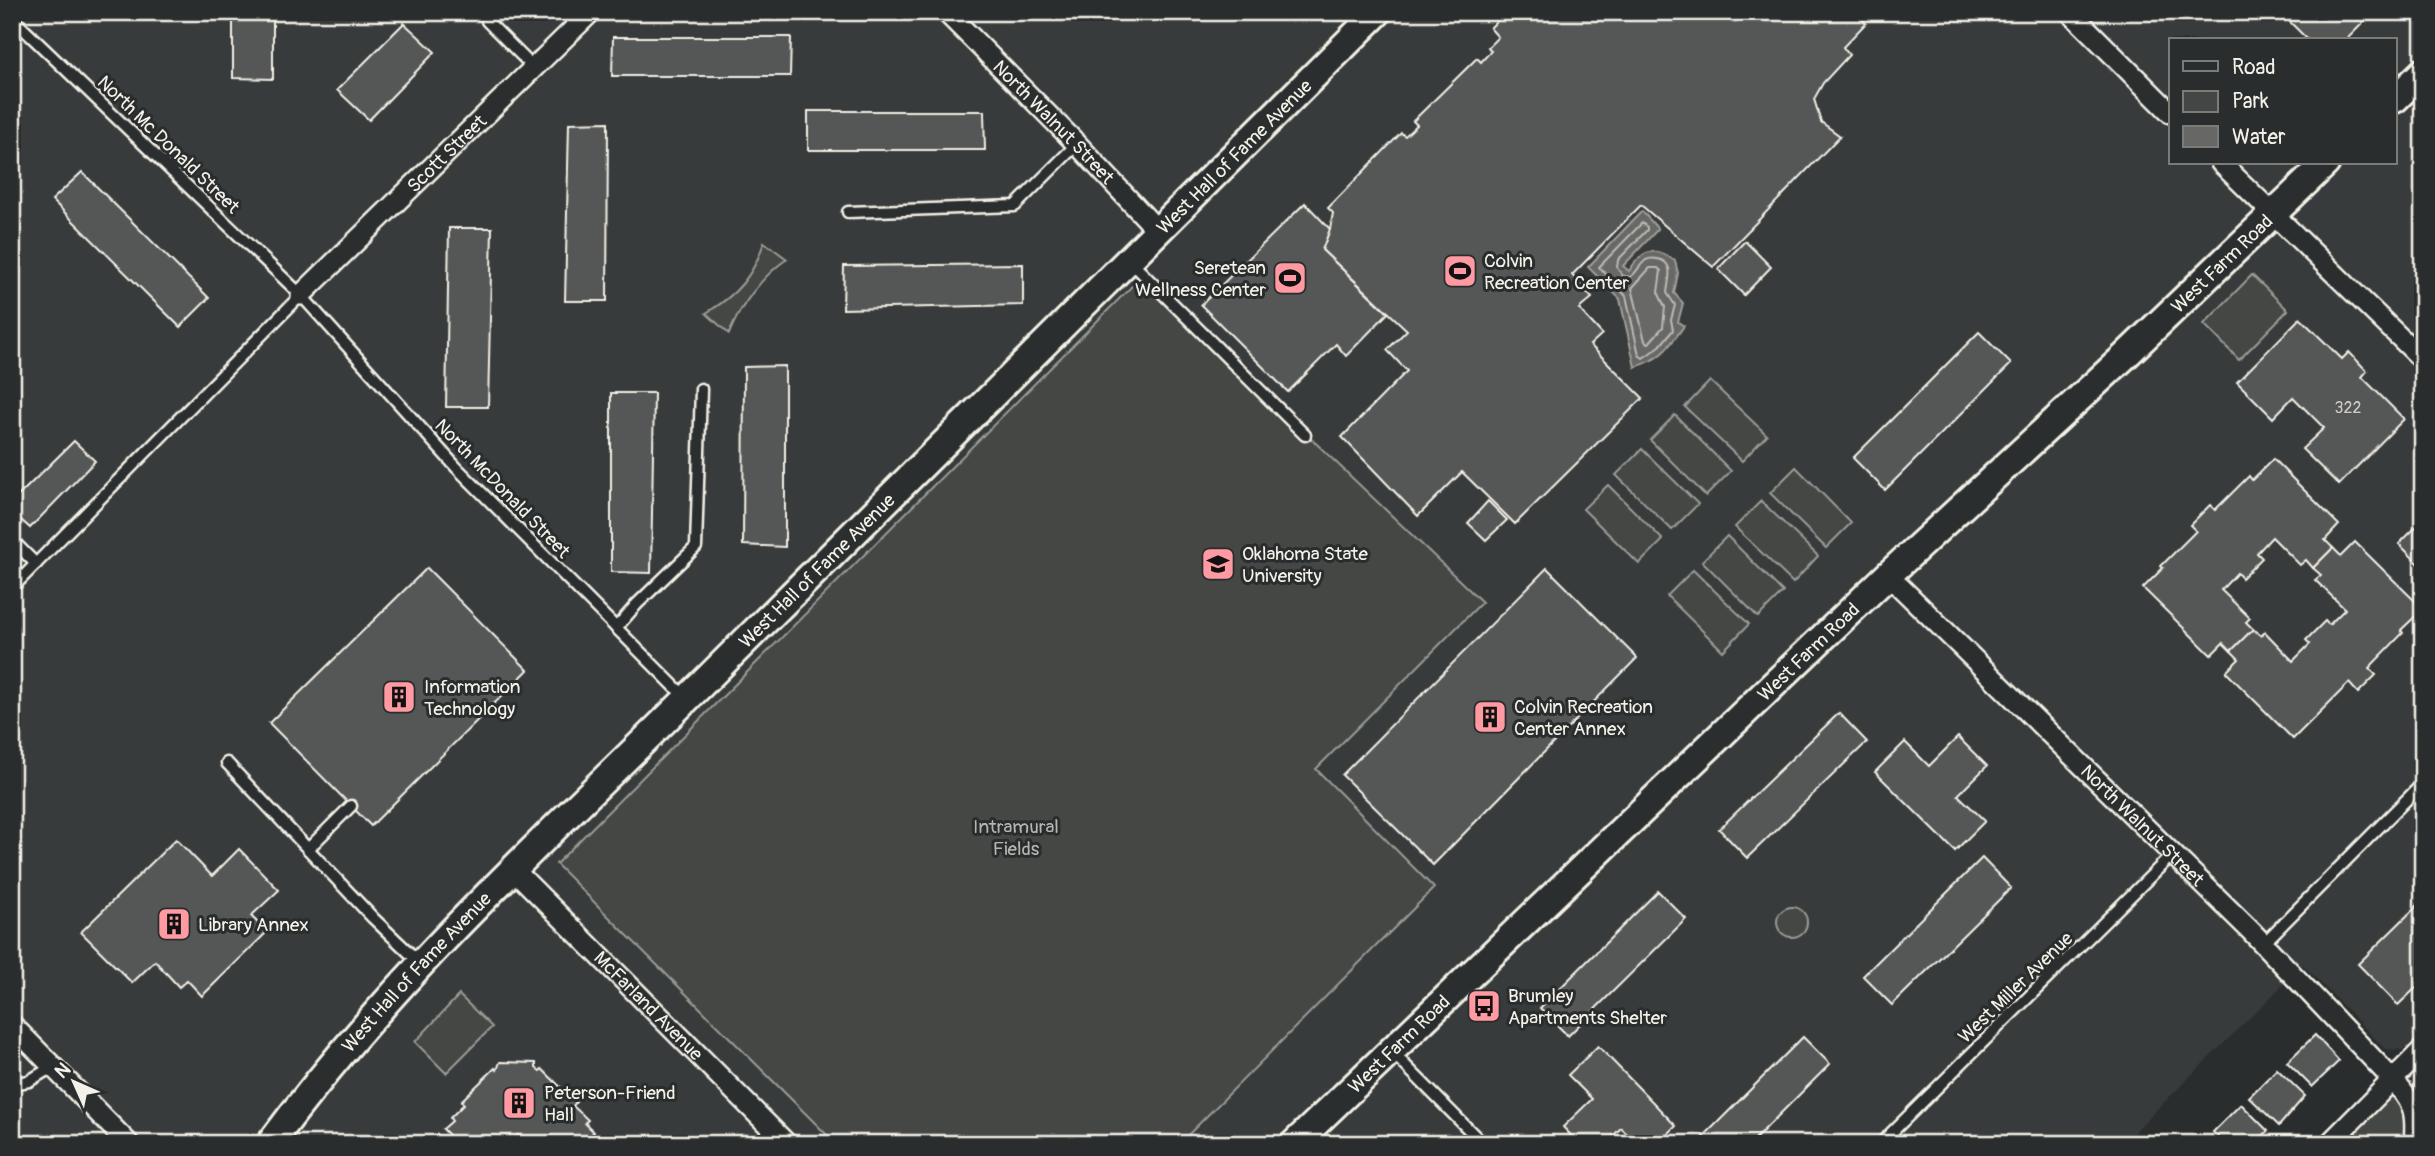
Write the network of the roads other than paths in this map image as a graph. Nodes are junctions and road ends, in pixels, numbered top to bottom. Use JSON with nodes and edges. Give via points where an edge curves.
{"nodes":[{"id":1,"x":591,"y":12,"type":"edge"},
{"id":2,"x":946,"y":12,"type":"edge"},
{"id":3,"x":1378,"y":12,"type":"edge"},
{"id":4,"x":2070,"y":12,"type":"edge"},
{"id":5,"x":12,"y":18,"type":"edge"},
{"id":6,"x":487,"y":21,"type":"dead end"},
{"id":7,"x":534,"y":69,"type":"junction"},
{"id":8,"x":2423,"y":72,"type":"edge"},
{"id":9,"x":2396,"y":98,"type":"edge"},
{"id":10,"x":2169,"y":111,"type":"edge"},
{"id":11,"x":1077,"y":144,"type":"junction"},
{"id":12,"x":2222,"y":164,"type":"edge"},
{"id":13,"x":2325,"y":164,"type":"edge"},
{"id":14,"x":848,"y":212,"type":"dead end"},
{"id":15,"x":2272,"y":214,"type":"junction"},
{"id":16,"x":1159,"y":232,"type":"junction"},
{"id":17,"x":1130,"y":260,"type":"junction"},
{"id":18,"x":301,"y":295,"type":"junction"},
{"id":19,"x":2423,"y":360,"type":"edge"},
{"id":20,"x":701,"y":389,"type":"dead end"},
{"id":21,"x":1305,"y":435,"type":"dead end"},
{"id":22,"x":12,"y":540,"type":"edge"},
{"id":23,"x":36,"y":564,"type":"junction"},
{"id":24,"x":1888,"y":575,"type":"junction"},
{"id":25,"x":12,"y":588,"type":"edge"},
{"id":26,"x":616,"y":628,"type":"junction"},
{"id":27,"x":687,"y":699,"type":"junction"},
{"id":28,"x":227,"y":763,"type":"dead end"},
{"id":29,"x":2423,"y":783,"type":"edge"},
{"id":30,"x":351,"y":806,"type":"dead end"},
{"id":31,"x":308,"y":849,"type":"junction"},
{"id":32,"x":2173,"y":854,"type":"junction"},
{"id":33,"x":512,"y":868,"type":"junction"},
{"id":34,"x":2264,"y":943,"type":"junction"},
{"id":35,"x":421,"y":964,"type":"junction"},
{"id":36,"x":12,"y":1025,"type":"edge"},
{"id":37,"x":2423,"y":1049,"type":"edge"},
{"id":38,"x":1391,"y":1051,"type":"junction"},
{"id":39,"x":52,"y":1067,"type":"junction"},
{"id":40,"x":2392,"y":1079,"type":"junction"},
{"id":41,"x":12,"y":1084,"type":"edge"},
{"id":42,"x":2419,"y":1113,"type":"edge"},
{"id":43,"x":129,"y":1144,"type":"edge"},
{"id":44,"x":270,"y":1144,"type":"edge"},
{"id":45,"x":787,"y":1144,"type":"edge"},
{"id":46,"x":1294,"y":1144,"type":"edge"},
{"id":47,"x":1483,"y":1144,"type":"edge"},
{"id":48,"x":1880,"y":1144,"type":"edge"},
{"id":49,"x":2329,"y":1144,"type":"edge"},
{"id":50,"x":2414,"y":1144,"type":"edge"}],
"edges":[{"from":1,"to":7,"type":"street","name":"Scott Street"},
{"from":2,"to":11,"type":"street","name":"North Walnut Street"},
{"from":3,"to":16,"type":"main road","name":"West Hall of Fame Avenue"},
{"from":4,"to":10,"type":"street"},
{"from":5,"to":18,"type":"lane","name":"North Mc Donald Street"},
{"from":6,"to":7,"type":"lane"},
{"from":7,"to":18,"type":"street","name":"Scott Street"},
{"from":8,"to":9,"type":"main road"},
{"from":11,"to":14,"type":"lane","via":[[1015,206]]},
{"from":11,"to":16,"type":"street","name":"North Walnut Street"},
{"from":12,"to":15,"type":"street"},
{"from":13,"to":15,"type":"main road","name":"West Farm Road"},
{"from":15,"to":19,"type":"street"},
{"from":15,"to":24,"type":"main road","name":"West Farm Road"},
{"from":16,"to":17,"type":"main road","name":"West Hall of Fame Avenue"},
{"from":17,"to":21,"type":"lane"},
{"from":17,"to":27,"type":"main road","name":"West Hall of Fame Avenue"},
{"from":18,"to":23,"type":"lane"},
{"from":18,"to":26,"type":"lane","name":"North McDonald Street","via":[[456,467]]},
{"from":20,"to":26,"type":"lane","via":[[696,547]]},
{"from":22,"to":23,"type":"lane"},
{"from":23,"to":25,"type":"lane"},
{"from":24,"to":32,"type":"street","name":"North Walnut Street"},
{"from":24,"to":38,"type":"main road","name":"West Farm Road"},
{"from":26,"to":27,"type":"lane","name":"North McDonald Street"},
{"from":27,"to":33,"type":"main road","name":"West Hall of Fame Avenue"},
{"from":28,"to":31,"type":"lane"},
{"from":29,"to":34,"type":"lane"},
{"from":30,"to":31,"type":"lane"},
{"from":31,"to":35,"type":"lane"},
{"from":32,"to":34,"type":"street","name":"North Walnut Street"},
{"from":32,"to":48,"type":"lane","name":"West Miller Avenue"},
{"from":33,"to":35,"type":"main road","name":"West Hall of Fame Avenue"},
{"from":33,"to":45,"type":"street","name":"McFarland Avenue"},
{"from":34,"to":40,"type":"street","name":"North Walnut Street"},
{"from":35,"to":44,"type":"main road","name":"West Hall of Fame Avenue","via":[[307,1093]]},
{"from":36,"to":39,"type":"street"},
{"from":37,"to":40,"type":"street"},
{"from":38,"to":46,"type":"main road","name":"West Farm Road"},
{"from":38,"to":47,"type":"lane"},
{"from":39,"to":41,"type":"lane","via":[[29,1081]]},
{"from":39,"to":43,"type":"street"},
{"from":40,"to":42,"type":"street","name":"North Walnut Street"},
{"from":40,"to":49,"type":"street"},
{"from":42,"to":50,"type":"street"}]}
